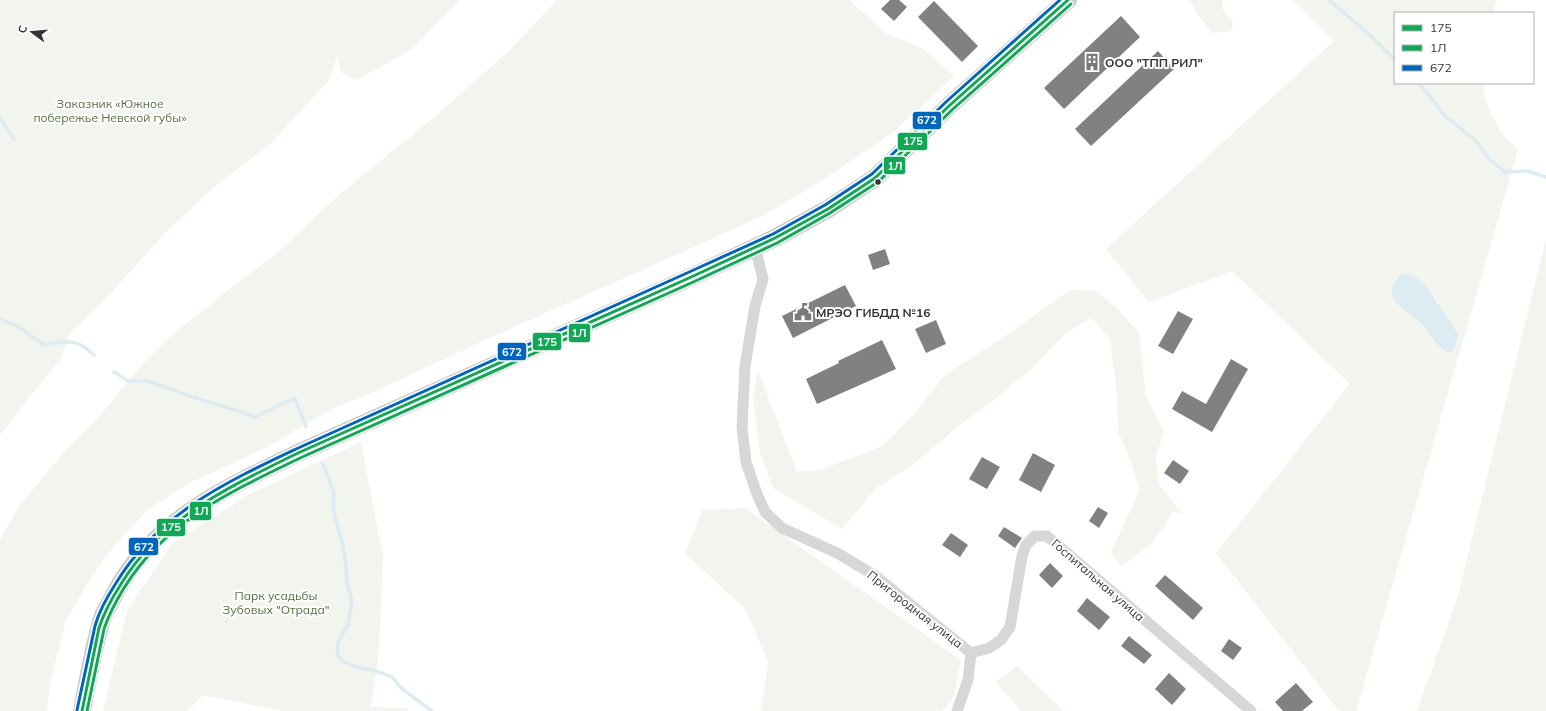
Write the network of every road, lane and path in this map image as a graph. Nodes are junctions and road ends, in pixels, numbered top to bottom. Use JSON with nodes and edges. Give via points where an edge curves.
{"nodes":[{"id":1,"x":1068,"y":0,"type":"edge"},
{"id":2,"x":755,"y":247,"type":"junction"},
{"id":3,"x":971,"y":653,"type":"junction"},
{"id":4,"x":82,"y":711,"type":"edge"},
{"id":5,"x":957,"y":711,"type":"edge"},
{"id":6,"x":1251,"y":711,"type":"edge"}],
"edges":[{"from":1,"to":2,"type":"main road","via":[[950,105],[875,178],[828,209]]},
{"from":2,"to":3,"type":"street","name":"Пригородная улица","via":[[763,279],[755,306],[745,366],[742,427],[746,462],[765,512],[782,528],[837,553],[874,575]]},
{"from":2,"to":4,"type":"main road","via":[[298,453],[236,484],[181,516],[148,545],[124,576],[104,615],[92,658]]},
{"from":3,"to":5,"type":"street","name":"Пригородная улица","via":[[968,680]]},
{"from":3,"to":6,"type":"street","name":"Госпитальная улица","via":[[989,648],[1001,640],[1010,626],[1026,545],[1035,536],[1047,536]]}]}
